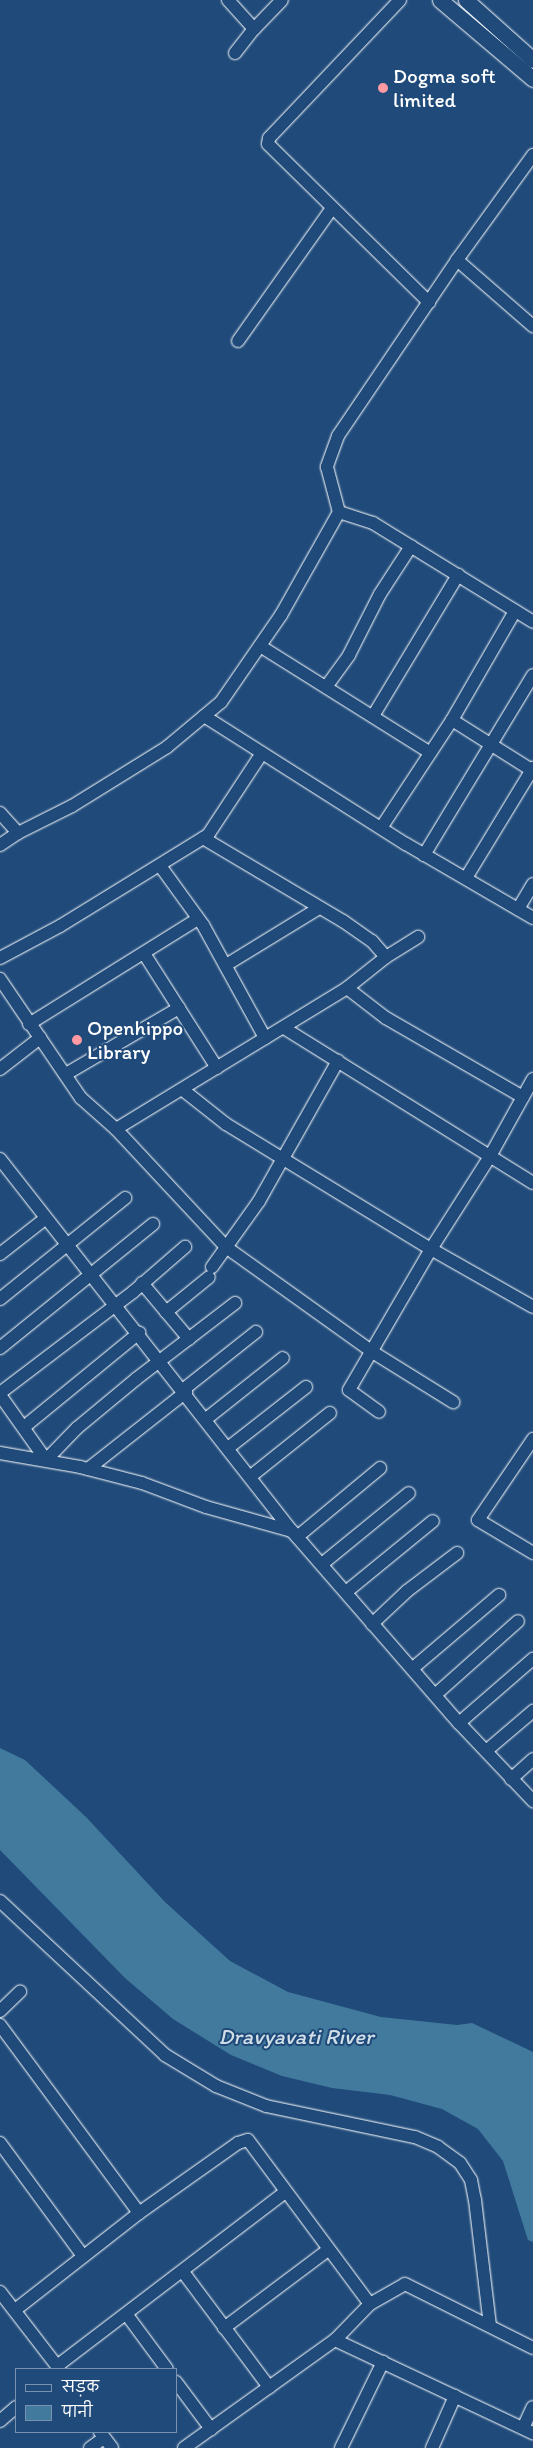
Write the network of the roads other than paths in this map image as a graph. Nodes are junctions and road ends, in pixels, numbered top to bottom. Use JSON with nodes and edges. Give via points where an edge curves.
{"nodes":[{"id":1,"x":228,"y":0,"type":"edge"},
{"id":2,"x":282,"y":0,"type":"edge"},
{"id":3,"x":400,"y":0,"type":"edge"},
{"id":4,"x":440,"y":0,"type":"edge"},
{"id":5,"x":466,"y":0,"type":"edge"},
{"id":6,"x":254,"y":29,"type":"junction"},
{"id":7,"x":234,"y":54,"type":"dead end"},
{"id":8,"x":533,"y":60,"type":"edge"},
{"id":9,"x":533,"y":80,"type":"edge"},
{"id":10,"x":533,"y":155,"type":"edge"},
{"id":11,"x":332,"y":208,"type":"junction"},
{"id":12,"x":457,"y":260,"type":"junction"},
{"id":13,"x":429,"y":302,"type":"junction"},
{"id":14,"x":533,"y":326,"type":"edge"},
{"id":15,"x":238,"y":341,"type":"dead end"},
{"id":16,"x":339,"y":512,"type":"junction"},
{"id":17,"x":411,"y":546,"type":"junction"},
{"id":18,"x":458,"y":575,"type":"junction"},
{"id":19,"x":516,"y":611,"type":"junction"},
{"id":20,"x":533,"y":622,"type":"edge"},
{"id":21,"x":260,"y":646,"type":"junction"},
{"id":22,"x":533,"y":675,"type":"edge"},
{"id":23,"x":326,"y":687,"type":"junction"},
{"id":24,"x":204,"y":716,"type":"junction"},
{"id":25,"x":373,"y":716,"type":"junction"},
{"id":26,"x":452,"y":720,"type":"junction"},
{"id":27,"x":492,"y":745,"type":"junction"},
{"id":28,"x":429,"y":752,"type":"junction"},
{"id":29,"x":262,"y":753,"type":"junction"},
{"id":30,"x":533,"y":769,"type":"edge"},
{"id":31,"x":0,"y":813,"type":"edge"},
{"id":32,"x":381,"y":828,"type":"junction"},
{"id":33,"x":18,"y":833,"type":"junction"},
{"id":34,"x":203,"y":838,"type":"junction"},
{"id":35,"x":0,"y":844,"type":"edge"},
{"id":36,"x":424,"y":854,"type":"junction"},
{"id":37,"x":161,"y":866,"type":"junction"},
{"id":38,"x":466,"y":878,"type":"junction"},
{"id":39,"x":533,"y":884,"type":"edge"},
{"id":40,"x":319,"y":908,"type":"junction"},
{"id":41,"x":518,"y":909,"type":"junction"},
{"id":42,"x":533,"y":918,"type":"edge"},
{"id":43,"x":198,"y":919,"type":"junction"},
{"id":44,"x":418,"y":937,"type":"dead end"},
{"id":45,"x":145,"y":955,"type":"junction"},
{"id":46,"x":386,"y":957,"type":"junction"},
{"id":47,"x":0,"y":958,"type":"edge"},
{"id":48,"x":226,"y":964,"type":"junction"},
{"id":49,"x":0,"y":979,"type":"edge"},
{"id":50,"x":347,"y":988,"type":"junction"},
{"id":51,"x":179,"y":1008,"type":"junction"},
{"id":52,"x":29,"y":1024,"type":"junction"},
{"id":53,"x":284,"y":1028,"type":"junction"},
{"id":54,"x":40,"y":1038,"type":"junction"},
{"id":55,"x":265,"y":1038,"type":"junction"},
{"id":56,"x":338,"y":1061,"type":"junction"},
{"id":57,"x":216,"y":1068,"type":"junction"},
{"id":58,"x":0,"y":1070,"type":"edge"},
{"id":59,"x":66,"y":1074,"type":"junction"},
{"id":60,"x":533,"y":1080,"type":"edge"},
{"id":61,"x":183,"y":1090,"type":"junction"},
{"id":62,"x":523,"y":1098,"type":"junction"},
{"id":63,"x":116,"y":1129,"type":"junction"},
{"id":64,"x":281,"y":1158,"type":"junction"},
{"id":65,"x":489,"y":1158,"type":"junction"},
{"id":66,"x":0,"y":1160,"type":"edge"},
{"id":67,"x":533,"y":1183,"type":"edge"},
{"id":68,"x":125,"y":1198,"type":"dead end"},
{"id":69,"x":46,"y":1218,"type":"junction"},
{"id":70,"x":153,"y":1224,"type":"dead end"},
{"id":71,"x":66,"y":1244,"type":"junction"},
{"id":72,"x":186,"y":1247,"type":"dead end"},
{"id":73,"x":226,"y":1247,"type":"junction"},
{"id":74,"x":431,"y":1250,"type":"junction"},
{"id":75,"x":0,"y":1254,"type":"edge"},
{"id":76,"x":90,"y":1274,"type":"junction"},
{"id":77,"x":142,"y":1283,"type":"junction"},
{"id":78,"x":0,"y":1299,"type":"edge"},
{"id":79,"x":235,"y":1303,"type":"dead end"},
{"id":80,"x":115,"y":1305,"type":"junction"},
{"id":81,"x":533,"y":1307,"type":"edge"},
{"id":82,"x":166,"y":1312,"type":"junction"},
{"id":83,"x":256,"y":1332,"type":"dead end"},
{"id":84,"x":139,"y":1333,"type":"junction"},
{"id":85,"x":189,"y":1339,"type":"junction"},
{"id":86,"x":0,"y":1348,"type":"edge"},
{"id":87,"x":371,"y":1351,"type":"junction"},
{"id":88,"x":283,"y":1358,"type":"dead end"},
{"id":89,"x":161,"y":1360,"type":"junction"},
{"id":90,"x":306,"y":1387,"type":"dead end"},
{"id":91,"x":185,"y":1391,"type":"junction"},
{"id":92,"x":0,"y":1394,"type":"edge"},
{"id":93,"x":453,"y":1402,"type":"dead end"},
{"id":94,"x":379,"y":1412,"type":"dead end"},
{"id":95,"x":330,"y":1413,"type":"dead end"},
{"id":96,"x":206,"y":1419,"type":"junction"},
{"id":97,"x":24,"y":1427,"type":"junction"},
{"id":98,"x":533,"y":1439,"type":"edge"},
{"id":99,"x":228,"y":1448,"type":"junction"},
{"id":100,"x":0,"y":1453,"type":"edge"},
{"id":101,"x":46,"y":1460,"type":"junction"},
{"id":102,"x":380,"y":1468,"type":"dead end"},
{"id":103,"x":88,"y":1469,"type":"junction"},
{"id":104,"x":251,"y":1476,"type":"junction"},
{"id":105,"x":409,"y":1493,"type":"dead end"},
{"id":106,"x":433,"y":1521,"type":"dead end"},
{"id":107,"x":295,"y":1534,"type":"junction"},
{"id":108,"x":457,"y":1553,"type":"dead end"},
{"id":109,"x":533,"y":1553,"type":"edge"},
{"id":110,"x":322,"y":1564,"type":"junction"},
{"id":111,"x":346,"y":1592,"type":"junction"},
{"id":112,"x":499,"y":1595,"type":"dead end"},
{"id":113,"x":518,"y":1621,"type":"dead end"},
{"id":114,"x":372,"y":1624,"type":"junction"},
{"id":115,"x":533,"y":1659,"type":"edge"},
{"id":116,"x":413,"y":1668,"type":"junction"},
{"id":117,"x":435,"y":1695,"type":"junction"},
{"id":118,"x":533,"y":1712,"type":"edge"},
{"id":119,"x":459,"y":1723,"type":"junction"},
{"id":120,"x":486,"y":1751,"type":"junction"},
{"id":121,"x":533,"y":1759,"type":"edge"},
{"id":122,"x":511,"y":1779,"type":"junction"},
{"id":123,"x":533,"y":1801,"type":"edge"},
{"id":124,"x":0,"y":1901,"type":"edge"},
{"id":125,"x":20,"y":1992,"type":"dead end"},
{"id":126,"x":0,"y":2011,"type":"edge"},
{"id":127,"x":0,"y":2025,"type":"edge"},
{"id":128,"x":0,"y":2143,"type":"edge"},
{"id":129,"x":285,"y":2192,"type":"junction"},
{"id":130,"x":139,"y":2213,"type":"junction"},
{"id":131,"x":328,"y":2250,"type":"junction"},
{"id":132,"x":83,"y":2256,"type":"junction"},
{"id":133,"x":183,"y":2272,"type":"junction"},
{"id":134,"x":0,"y":2292,"type":"edge"},
{"id":135,"x":370,"y":2304,"type":"junction"},
{"id":136,"x":15,"y":2310,"type":"junction"},
{"id":137,"x":127,"y":2315,"type":"junction"},
{"id":138,"x":490,"y":2325,"type":"junction"},
{"id":139,"x":224,"y":2328,"type":"junction"},
{"id":140,"x":335,"y":2340,"type":"junction"},
{"id":141,"x":533,"y":2348,"type":"edge"},
{"id":142,"x":384,"y":2362,"type":"junction"},
{"id":143,"x":58,"y":2368,"type":"edge"},
{"id":144,"x":166,"y":2368,"type":"edge"},
{"id":145,"x":178,"y":2385,"type":"edge"},
{"id":146,"x":269,"y":2387,"type":"junction"},
{"id":147,"x":455,"y":2396,"type":"junction"},
{"id":148,"x":533,"y":2406,"type":"edge"},
{"id":149,"x":15,"y":2408,"type":"edge"},
{"id":150,"x":0,"y":2421,"type":"edge"},
{"id":151,"x":211,"y":2429,"type":"junction"},
{"id":152,"x":528,"y":2430,"type":"edge"},
{"id":153,"x":105,"y":2439,"type":"edge"},
{"id":154,"x":90,"y":2448,"type":"edge"},
{"id":155,"x":184,"y":2448,"type":"edge"},
{"id":156,"x":341,"y":2448,"type":"edge"},
{"id":157,"x":432,"y":2448,"type":"edge"}],
"edges":[{"from":1,"to":6,"type":"street"},
{"from":2,"to":6,"type":"street"},
{"from":3,"to":11,"type":"street","via":[[269,138],[268,144]]},
{"from":4,"to":9,"type":"main road"},
{"from":5,"to":8,"type":"main road"},
{"from":6,"to":7,"type":"street"},
{"from":10,"to":12,"type":"street"},
{"from":11,"to":13,"type":"street"},
{"from":11,"to":15,"type":"street"},
{"from":12,"to":13,"type":"street"},
{"from":12,"to":14,"type":"street"},
{"from":13,"to":16,"type":"street","via":[[338,436],[327,468]]},
{"from":16,"to":17,"type":"street","via":[[373,523]]},
{"from":16,"to":21,"type":"street"},
{"from":17,"to":18,"type":"street"},
{"from":17,"to":23,"type":"street","via":[[380,594],[349,655]]},
{"from":18,"to":19,"type":"street"},
{"from":18,"to":25,"type":"street"},
{"from":19,"to":20,"type":"street"},
{"from":19,"to":26,"type":"street"},
{"from":21,"to":23,"type":"street"},
{"from":21,"to":24,"type":"street","via":[[220,702]]},
{"from":22,"to":27,"type":"street"},
{"from":23,"to":25,"type":"street"},
{"from":24,"to":29,"type":"street"},
{"from":24,"to":33,"type":"street","via":[[167,747],[72,806]]},
{"from":25,"to":28,"type":"street"},
{"from":26,"to":27,"type":"street"},
{"from":26,"to":28,"type":"street"},
{"from":27,"to":30,"type":"street"},
{"from":27,"to":36,"type":"street"},
{"from":28,"to":32,"type":"street"},
{"from":29,"to":32,"type":"street"},
{"from":29,"to":34,"type":"street","via":[[219,820]]},
{"from":30,"to":38,"type":"street"},
{"from":31,"to":33,"type":"street"},
{"from":32,"to":36,"type":"street"},
{"from":33,"to":35,"type":"street"},
{"from":34,"to":37,"type":"street"},
{"from":34,"to":40,"type":"street"},
{"from":36,"to":38,"type":"street"},
{"from":37,"to":43,"type":"street"},
{"from":37,"to":47,"type":"street"},
{"from":38,"to":41,"type":"street"},
{"from":39,"to":41,"type":"street"},
{"from":40,"to":46,"type":"street","via":[[372,941]]},
{"from":40,"to":48,"type":"street"},
{"from":41,"to":42,"type":"street"},
{"from":43,"to":45,"type":"street"},
{"from":43,"to":48,"type":"street"},
{"from":44,"to":46,"type":"street"},
{"from":45,"to":51,"type":"street"},
{"from":45,"to":52,"type":"street"},
{"from":46,"to":50,"type":"street"},
{"from":48,"to":55,"type":"street"},
{"from":49,"to":52,"type":"street"},
{"from":50,"to":53,"type":"street"},
{"from":50,"to":62,"type":"street","via":[[386,1018]]},
{"from":51,"to":57,"type":"street"},
{"from":51,"to":59,"type":"street"},
{"from":52,"to":54,"type":"street"},
{"from":53,"to":55,"type":"street"},
{"from":53,"to":56,"type":"street"},
{"from":54,"to":58,"type":"street"},
{"from":54,"to":59,"type":"street"},
{"from":55,"to":57,"type":"street"},
{"from":56,"to":64,"type":"street"},
{"from":56,"to":65,"type":"street"},
{"from":57,"to":61,"type":"street"},
{"from":59,"to":63,"type":"street","via":[[81,1098]]},
{"from":60,"to":62,"type":"street"},
{"from":61,"to":63,"type":"street"},
{"from":61,"to":64,"type":"street","via":[[226,1124]]},
{"from":62,"to":65,"type":"street"},
{"from":63,"to":73,"type":"street"},
{"from":64,"to":73,"type":"street","via":[[259,1200]]},
{"from":64,"to":74,"type":"street"},
{"from":65,"to":67,"type":"street"},
{"from":65,"to":74,"type":"street"},
{"from":66,"to":69,"type":"street"},
{"from":68,"to":71,"type":"street"},
{"from":69,"to":71,"type":"street"},
{"from":69,"to":75,"type":"street"},
{"from":70,"to":76,"type":"street"},
{"from":71,"to":76,"type":"street"},
{"from":71,"to":78,"type":"street"},
{"from":72,"to":77,"type":"street"},
{"from":73,"to":82,"type":"street","via":[[210,1272]]},
{"from":73,"to":87,"type":"street"},
{"from":74,"to":81,"type":"street"},
{"from":74,"to":87,"type":"street"},
{"from":76,"to":80,"type":"street"},
{"from":76,"to":86,"type":"street"},
{"from":77,"to":80,"type":"street"},
{"from":77,"to":82,"type":"street"},
{"from":79,"to":85,"type":"street"},
{"from":80,"to":84,"type":"street"},
{"from":80,"to":92,"type":"street"},
{"from":82,"to":85,"type":"street"},
{"from":83,"to":91,"type":"street"},
{"from":84,"to":89,"type":"street"},
{"from":84,"to":97,"type":"street"},
{"from":85,"to":89,"type":"street"},
{"from":87,"to":93,"type":"street"},
{"from":87,"to":94,"type":"street","via":[[349,1390]]},
{"from":88,"to":96,"type":"street"},
{"from":89,"to":91,"type":"street"},
{"from":89,"to":101,"type":"street","via":[[77,1428]]},
{"from":90,"to":99,"type":"street"},
{"from":91,"to":96,"type":"street"},
{"from":91,"to":103,"type":"street"},
{"from":92,"to":97,"type":"street"},
{"from":95,"to":104,"type":"street"},
{"from":96,"to":99,"type":"street"},
{"from":97,"to":101,"type":"street"},
{"from":98,"to":109,"type":"street","via":[[478,1520]]},
{"from":99,"to":104,"type":"street"},
{"from":100,"to":101,"type":"street"},
{"from":101,"to":103,"type":"street"},
{"from":102,"to":107,"type":"street"},
{"from":103,"to":107,"type":"street","via":[[142,1483]]},
{"from":104,"to":107,"type":"street"},
{"from":105,"to":110,"type":"street"},
{"from":106,"to":111,"type":"street"},
{"from":107,"to":110,"type":"street"},
{"from":108,"to":114,"type":"street","via":[[407,1591]]},
{"from":110,"to":111,"type":"street"},
{"from":111,"to":114,"type":"street"},
{"from":112,"to":116,"type":"street"},
{"from":113,"to":117,"type":"street"},
{"from":114,"to":116,"type":"street"},
{"from":115,"to":119,"type":"street"},
{"from":116,"to":117,"type":"street"},
{"from":117,"to":119,"type":"street"},
{"from":118,"to":120,"type":"street"},
{"from":119,"to":120,"type":"street"},
{"from":120,"to":122,"type":"street"},
{"from":121,"to":122,"type":"street"},
{"from":122,"to":123,"type":"street"},
{"from":124,"to":138,"type":"street","via":[[165,2055],[216,2086],[266,2106],[415,2137],[438,2147],[460,2163],[471,2180],[476,2200]]},
{"from":125,"to":126,"type":"street"},
{"from":127,"to":130,"type":"street"},
{"from":128,"to":132,"type":"street"},
{"from":129,"to":130,"type":"street","via":[[248,2140],[238,2143]]},
{"from":129,"to":131,"type":"street"},
{"from":129,"to":133,"type":"street"},
{"from":130,"to":132,"type":"street"},
{"from":131,"to":135,"type":"street"},
{"from":131,"to":139,"type":"street"},
{"from":132,"to":136,"type":"street"},
{"from":133,"to":137,"type":"street"},
{"from":133,"to":139,"type":"street"},
{"from":134,"to":136,"type":"street"},
{"from":135,"to":138,"type":"street","via":[[405,2284]]},
{"from":135,"to":140,"type":"street"},
{"from":136,"to":143,"type":"street","via":[[17,2318]]},
{"from":137,"to":143,"type":"street"},
{"from":137,"to":144,"type":"street"},
{"from":138,"to":141,"type":"street"},
{"from":139,"to":146,"type":"street"},
{"from":140,"to":142,"type":"street"},
{"from":140,"to":146,"type":"street"},
{"from":142,"to":147,"type":"street"},
{"from":142,"to":156,"type":"street"},
{"from":145,"to":151,"type":"street"},
{"from":146,"to":151,"type":"street"},
{"from":147,"to":152,"type":"street"},
{"from":147,"to":157,"type":"street"},
{"from":148,"to":152,"type":"street"},
{"from":149,"to":150,"type":"street"},
{"from":151,"to":155,"type":"street"},
{"from":153,"to":154,"type":"street"}]}
